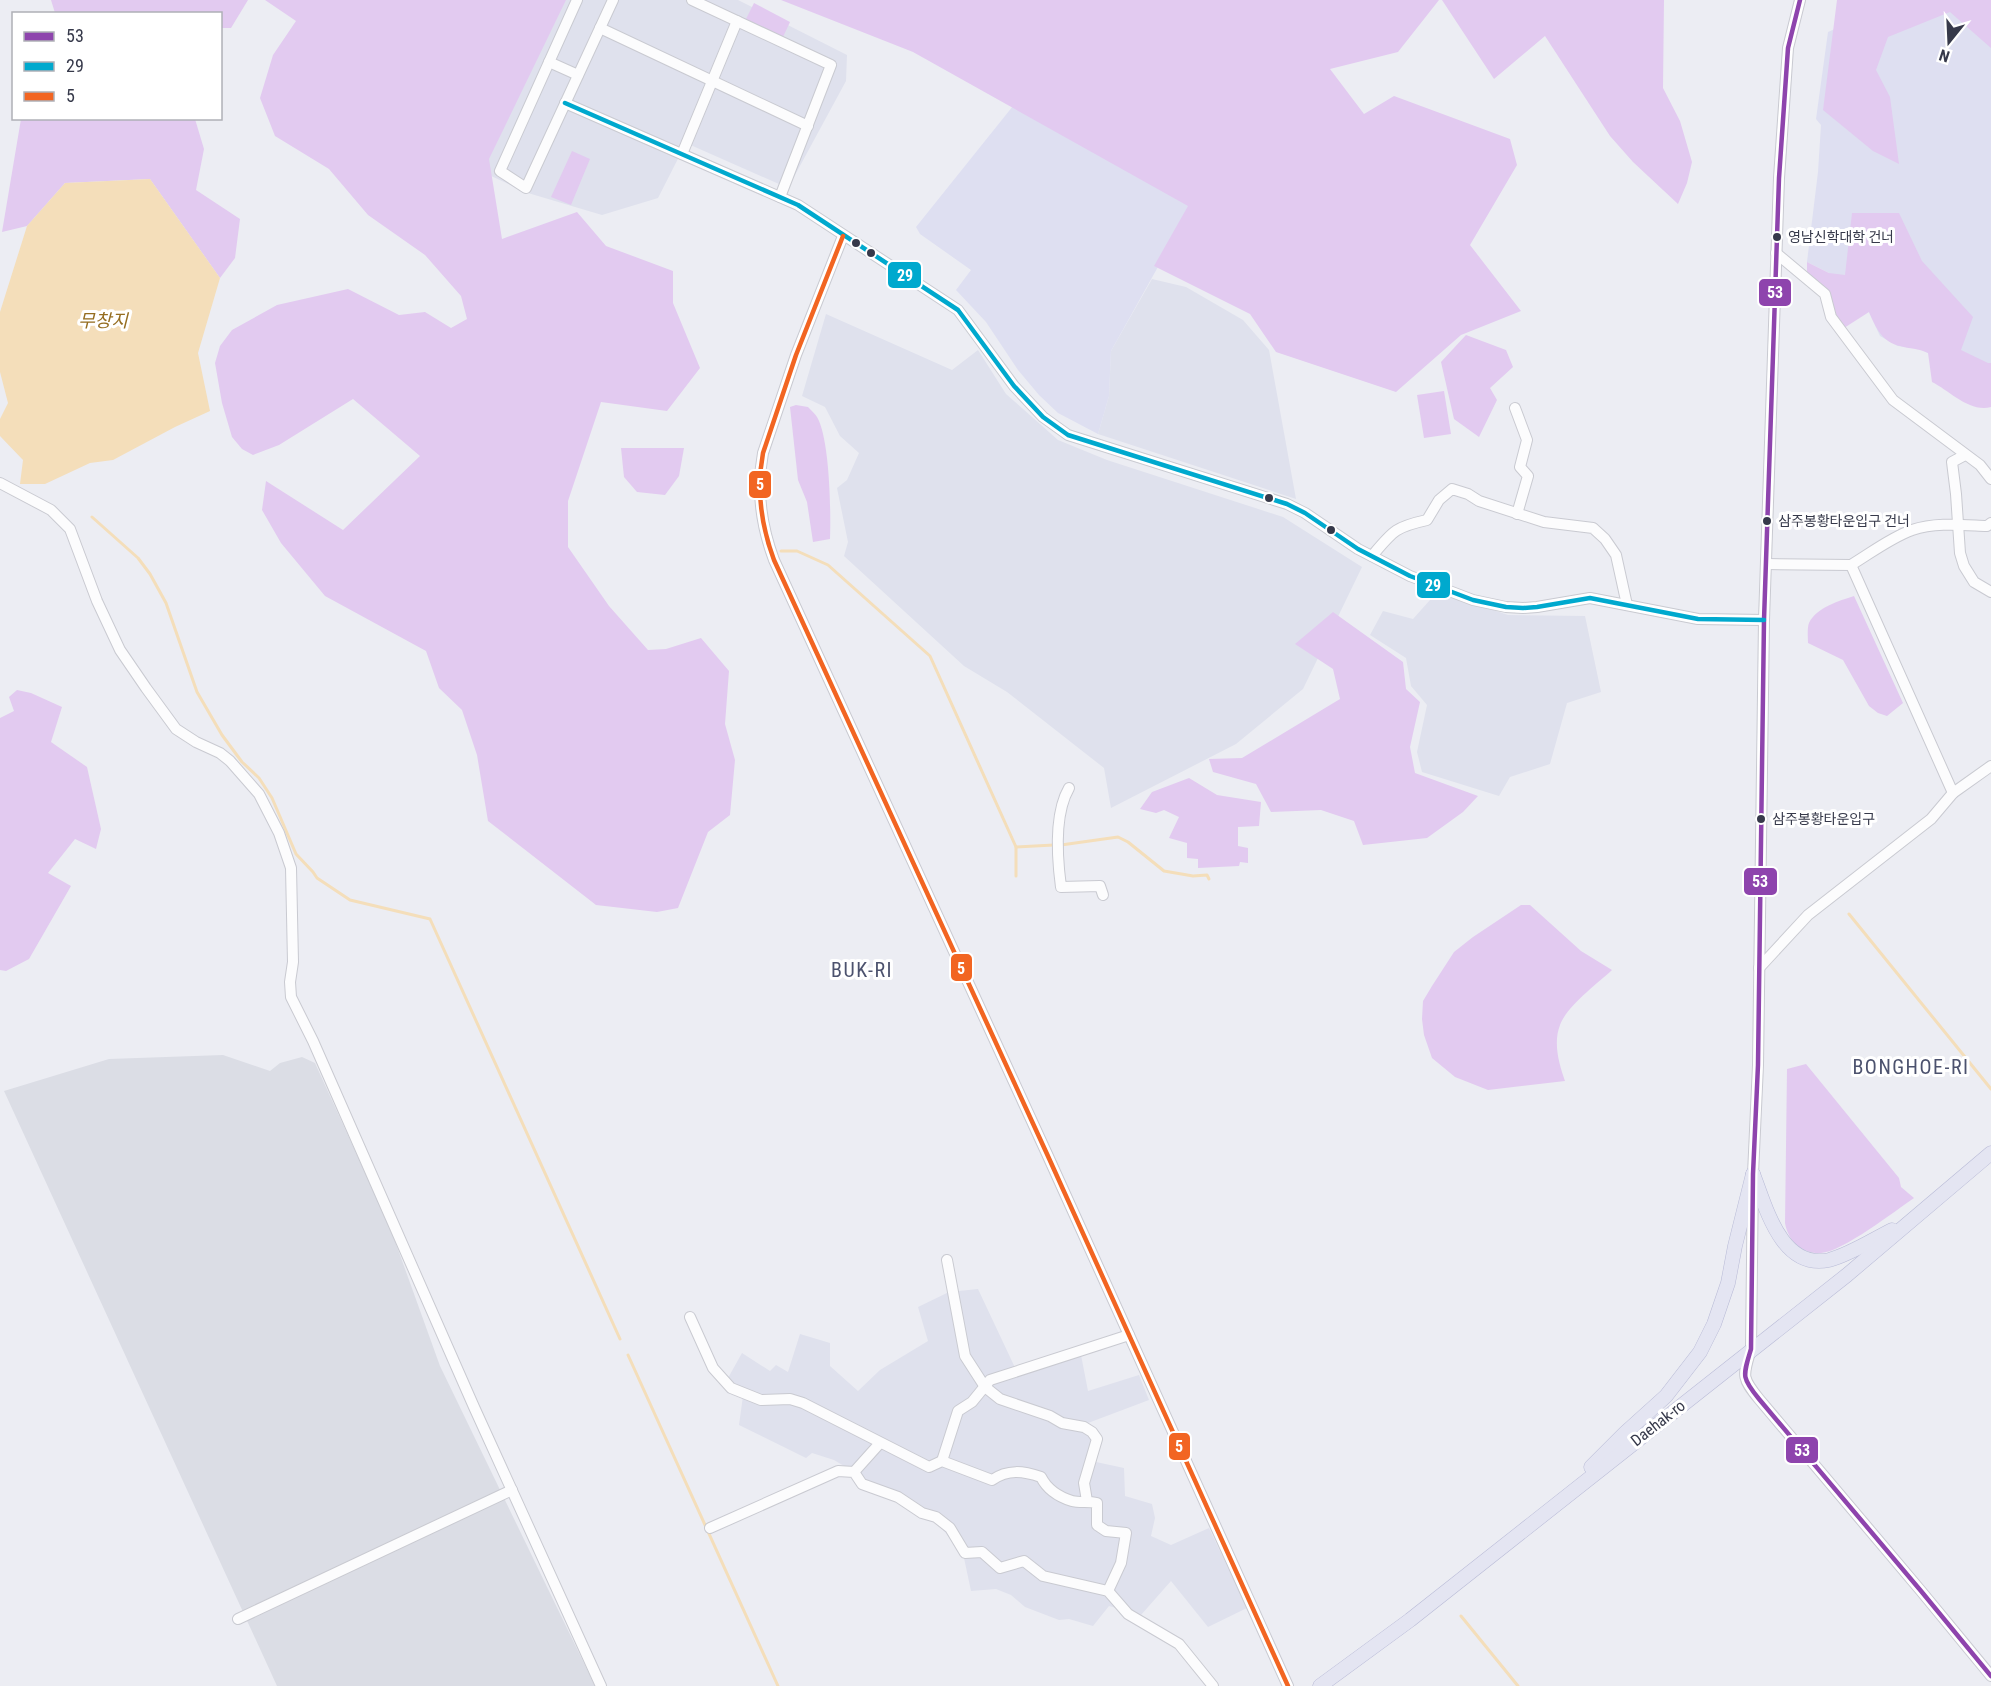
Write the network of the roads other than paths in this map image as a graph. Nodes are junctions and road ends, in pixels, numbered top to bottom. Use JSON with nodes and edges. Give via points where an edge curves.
{"nodes":[{"id":1,"x":577,"y":0,"type":"edge"},
{"id":2,"x":613,"y":0,"type":"edge"},
{"id":3,"x":692,"y":0,"type":"edge"},
{"id":4,"x":1800,"y":0,"type":"edge"},
{"id":5,"x":737,"y":21,"type":"junction"},
{"id":6,"x":600,"y":28,"type":"junction"},
{"id":7,"x":549,"y":62,"type":"junction"},
{"id":8,"x":578,"y":75,"type":"junction"},
{"id":9,"x":712,"y":81,"type":"junction"},
{"id":10,"x":565,"y":103,"type":"junction"},
{"id":11,"x":808,"y":126,"type":"junction"},
{"id":12,"x":682,"y":154,"type":"junction"},
{"id":13,"x":780,"y":197,"type":"junction"},
{"id":14,"x":843,"y":236,"type":"junction"},
{"id":15,"x":1776,"y":253,"type":"junction"},
{"id":16,"x":1515,"y":408,"type":"dead end"},
{"id":17,"x":1965,"y":455,"type":"junction"},
{"id":18,"x":1991,"y":480,"type":"edge"},
{"id":19,"x":0,"y":483,"type":"edge"},
{"id":20,"x":1517,"y":514,"type":"junction"},
{"id":21,"x":1991,"y":523,"type":"edge"},
{"id":22,"x":1959,"y":525,"type":"junction"},
{"id":23,"x":1372,"y":556,"type":"junction"},
{"id":24,"x":1766,"y":564,"type":"junction"},
{"id":25,"x":1851,"y":565,"type":"junction"},
{"id":26,"x":1991,"y":592,"type":"edge"},
{"id":27,"x":1627,"y":605,"type":"junction"},
{"id":28,"x":1764,"y":620,"type":"junction"},
{"id":29,"x":1991,"y":766,"type":"edge"},
{"id":30,"x":1069,"y":788,"type":"dead end"},
{"id":31,"x":1953,"y":793,"type":"junction"},
{"id":32,"x":1101,"y":891,"type":"dead end"},
{"id":33,"x":1759,"y":968,"type":"junction"},
{"id":34,"x":1991,"y":1153,"type":"edge"},
{"id":35,"x":1753,"y":1174,"type":"junction"},
{"id":36,"x":1911,"y":1221,"type":"junction"},
{"id":37,"x":947,"y":1260,"type":"dead end"},
{"id":38,"x":690,"y":1317,"type":"dead end"},
{"id":39,"x":1129,"y":1335,"type":"junction"},
{"id":40,"x":1751,"y":1349,"type":"junction"},
{"id":41,"x":985,"y":1386,"type":"junction"},
{"id":42,"x":880,"y":1443,"type":"junction"},
{"id":43,"x":942,"y":1461,"type":"junction"},
{"id":44,"x":854,"y":1472,"type":"junction"},
{"id":45,"x":512,"y":1490,"type":"junction"},
{"id":46,"x":1087,"y":1501,"type":"junction"},
{"id":47,"x":1545,"y":1513,"type":"junction"},
{"id":48,"x":710,"y":1528,"type":"dead end"},
{"id":49,"x":1108,"y":1591,"type":"junction"},
{"id":50,"x":238,"y":1619,"type":"dead end"},
{"id":51,"x":1991,"y":1676,"type":"edge"},
{"id":52,"x":601,"y":1686,"type":"edge"},
{"id":53,"x":1213,"y":1686,"type":"edge"},
{"id":54,"x":1288,"y":1686,"type":"edge"},
{"id":55,"x":1320,"y":1686,"type":"edge"}],
"edges":[{"from":1,"to":7,"type":"street"},
{"from":2,"to":6,"type":"street"},
{"from":3,"to":5,"type":"street"},
{"from":4,"to":15,"type":"street","via":[[1788,48]]},
{"from":5,"to":9,"type":"street"},
{"from":5,"to":11,"type":"street","via":[[831,65]]},
{"from":6,"to":8,"type":"street"},
{"from":6,"to":9,"type":"street"},
{"from":7,"to":8,"type":"street"},
{"from":7,"to":10,"type":"street","via":[[500,171],[526,188]]},
{"from":8,"to":10,"type":"street"},
{"from":9,"to":11,"type":"street"},
{"from":9,"to":12,"type":"street"},
{"from":10,"to":12,"type":"street"},
{"from":11,"to":13,"type":"street"},
{"from":12,"to":13,"type":"street"},
{"from":13,"to":14,"type":"street"},
{"from":14,"to":23,"type":"street","via":[[958,310],[1014,386],[1058,429],[1287,504]]},
{"from":14,"to":39,"type":"street","via":[[763,453],[759,500],[769,547]]},
{"from":15,"to":17,"type":"street","via":[[1825,294],[1831,317],[1893,400]]},
{"from":15,"to":24,"type":"street"},
{"from":16,"to":20,"type":"street","via":[[1527,441],[1520,467],[1528,476]]},
{"from":17,"to":18,"type":"street","via":[[1980,465]]},
{"from":17,"to":22,"type":"street","via":[[1952,462]]},
{"from":19,"to":45,"type":"street","via":[[51,510],[70,529],[120,650],[146,688],[176,729],[230,761],[259,794],[279,832],[291,868],[290,982],[294,1005]]},
{"from":20,"to":23,"type":"street","via":[[1452,489],[1439,500],[1427,520],[1391,532]]},
{"from":20,"to":27,"type":"street","via":[[1593,528],[1616,555]]},
{"from":21,"to":22,"type":"street"},
{"from":22,"to":25,"type":"street","via":[[1913,530]]},
{"from":22,"to":26,"type":"street","via":[[1964,566],[1974,582]]},
{"from":23,"to":27,"type":"street","via":[[1454,593],[1506,607],[1537,608],[1590,598]]},
{"from":24,"to":25,"type":"street"},
{"from":24,"to":28,"type":"street"},
{"from":25,"to":31,"type":"street"},
{"from":27,"to":28,"type":"street","via":[[1698,619]]},
{"from":28,"to":33,"type":"street"},
{"from":29,"to":31,"type":"street"},
{"from":30,"to":32,"type":"street","via":[[1063,799],[1058,847],[1061,887]]},
{"from":31,"to":33,"type":"street","via":[[1930,819],[1808,915]]},
{"from":33,"to":35,"type":"street"},
{"from":34,"to":36,"type":"main road","name":"Daehak-ro"},
{"from":35,"to":36,"type":"main road","via":[[1776,1230],[1798,1257],[1829,1260]]},
{"from":35,"to":40,"type":"street"},
{"from":35,"to":47,"type":"main road","via":[[1728,1283],[1701,1352],[1666,1396]]},
{"from":36,"to":40,"type":"main road","name":"Daehak-ro"},
{"from":37,"to":41,"type":"street","via":[[965,1356]]},
{"from":38,"to":42,"type":"street","via":[[717,1375],[731,1388],[761,1400],[790,1399],[803,1403]]},
{"from":39,"to":41,"type":"street","via":[[990,1380]]},
{"from":39,"to":54,"type":"street"},
{"from":40,"to":47,"type":"main road","name":"Daehak-ro"},
{"from":40,"to":51,"type":"street","via":[[1744,1374],[1747,1384]]},
{"from":41,"to":43,"type":"street","via":[[958,1411]]},
{"from":41,"to":46,"type":"street","via":[[1000,1399],[1092,1432],[1097,1439],[1084,1483]]},
{"from":42,"to":43,"type":"street","via":[[929,1467]]},
{"from":42,"to":44,"type":"street"},
{"from":43,"to":46,"type":"street","via":[[992,1480],[1004,1472],[1030,1473],[1041,1477],[1046,1488],[1073,1502]]},
{"from":44,"to":48,"type":"street","via":[[838,1471]]},
{"from":44,"to":49,"type":"street","via":[[862,1484],[936,1517],[950,1528],[965,1553],[982,1552],[1000,1568],[1024,1561],[1044,1576]]},
{"from":45,"to":50,"type":"street"},
{"from":45,"to":52,"type":"street"},
{"from":46,"to":49,"type":"street","via":[[1097,1503],[1097,1525],[1106,1532],[1126,1533],[1120,1563]]},
{"from":47,"to":55,"type":"main road","name":"Daehak-ro"},
{"from":49,"to":53,"type":"street","via":[[1128,1614],[1179,1644]]}]}
